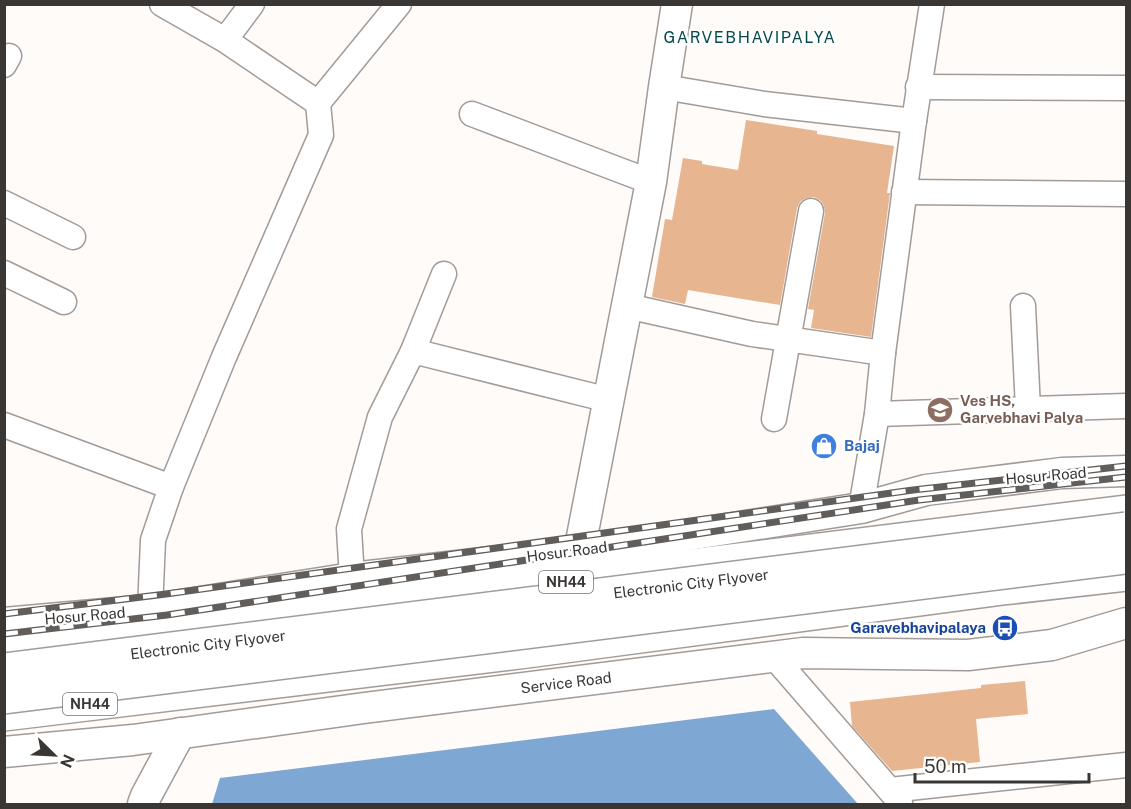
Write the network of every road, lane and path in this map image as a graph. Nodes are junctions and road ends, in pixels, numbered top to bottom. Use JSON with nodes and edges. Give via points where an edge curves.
{"nodes":[{"id":1,"x":162,"y":4,"type":"edge"},
{"id":2,"x":252,"y":4,"type":"edge"},
{"id":3,"x":399,"y":4,"type":"edge"},
{"id":4,"x":677,"y":4,"type":"edge"},
{"id":5,"x":932,"y":4,"type":"edge"},
{"id":6,"x":225,"y":40,"type":"junction"},
{"id":7,"x":663,"y":87,"type":"junction"},
{"id":8,"x":918,"y":87,"type":"junction"},
{"id":9,"x":1126,"y":88,"type":"edge"},
{"id":10,"x":318,"y":103,"type":"junction"},
{"id":11,"x":472,"y":114,"type":"dead end"},
{"id":12,"x":914,"y":121,"type":"junction"},
{"id":13,"x":651,"y":183,"type":"junction"},
{"id":14,"x":904,"y":192,"type":"junction"},
{"id":15,"x":1126,"y":194,"type":"edge"},
{"id":16,"x":4,"y":203,"type":"edge"},
{"id":17,"x":811,"y":211,"type":"dead end"},
{"id":18,"x":73,"y":237,"type":"dead end"},
{"id":19,"x":4,"y":273,"type":"edge"},
{"id":20,"x":444,"y":274,"type":"dead end"},
{"id":21,"x":64,"y":302,"type":"dead end"},
{"id":22,"x":627,"y":306,"type":"junction"},
{"id":23,"x":1023,"y":306,"type":"dead end"},
{"id":24,"x":788,"y":339,"type":"junction"},
{"id":25,"x":413,"y":351,"type":"junction"},
{"id":26,"x":883,"y":353,"type":"junction"},
{"id":27,"x":609,"y":400,"type":"junction"},
{"id":28,"x":1126,"y":406,"type":"edge"},
{"id":29,"x":1028,"y":409,"type":"junction"},
{"id":30,"x":878,"y":414,"type":"junction"},
{"id":31,"x":774,"y":419,"type":"dead end"},
{"id":32,"x":4,"y":425,"type":"edge"},
{"id":33,"x":1126,"y":471,"type":"edge"},
{"id":34,"x":171,"y":486,"type":"junction"},
{"id":35,"x":861,"y":508,"type":"junction"},
{"id":36,"x":1126,"y":512,"type":"edge"},
{"id":37,"x":1126,"y":529,"type":"edge"},
{"id":38,"x":579,"y":552,"type":"junction"},
{"id":39,"x":1126,"y":557,"type":"edge"},
{"id":40,"x":1126,"y":574,"type":"edge"},
{"id":41,"x":352,"y":578,"type":"junction"},
{"id":42,"x":159,"y":621,"type":"junction"},
{"id":43,"x":4,"y":623,"type":"edge"},
{"id":44,"x":1126,"y":623,"type":"edge"},
{"id":45,"x":4,"y":651,"type":"edge"},
{"id":46,"x":774,"y":657,"type":"junction"},
{"id":47,"x":4,"y":670,"type":"edge"},
{"id":48,"x":175,"y":693,"type":"junction"},
{"id":49,"x":4,"y":698,"type":"edge"},
{"id":50,"x":4,"y":714,"type":"edge"},
{"id":51,"x":180,"y":734,"type":"junction"},
{"id":52,"x":133,"y":740,"type":"junction"},
{"id":53,"x":4,"y":752,"type":"edge"},
{"id":54,"x":1126,"y":765,"type":"edge"},
{"id":55,"x":896,"y":797,"type":"edge"},
{"id":56,"x":144,"y":800,"type":"edge"}],
"edges":[{"from":1,"to":6,"type":"street"},
{"from":2,"to":6,"type":"street"},
{"from":3,"to":10,"type":"street"},
{"from":4,"to":7,"type":"street"},
{"from":5,"to":8,"type":"street"},
{"from":6,"to":10,"type":"street"},
{"from":7,"to":12,"type":"street","via":[[764,104]]},
{"from":7,"to":13,"type":"street"},
{"from":8,"to":9,"type":"street"},
{"from":8,"to":12,"type":"street"},
{"from":10,"to":34,"type":"street","via":[[321,135]]},
{"from":11,"to":13,"type":"street"},
{"from":12,"to":14,"type":"street"},
{"from":13,"to":22,"type":"street"},
{"from":14,"to":15,"type":"street"},
{"from":14,"to":26,"type":"street"},
{"from":16,"to":18,"type":"street"},
{"from":17,"to":24,"type":"street"},
{"from":19,"to":21,"type":"street"},
{"from":20,"to":25,"type":"street"},
{"from":22,"to":24,"type":"street"},
{"from":22,"to":27,"type":"street"},
{"from":23,"to":29,"type":"street"},
{"from":24,"to":26,"type":"street"},
{"from":24,"to":31,"type":"street"},
{"from":25,"to":27,"type":"street"},
{"from":25,"to":41,"type":"street","via":[[380,417],[348,529]]},
{"from":26,"to":30,"type":"street"},
{"from":27,"to":38,"type":"street"},
{"from":28,"to":29,"type":"street"},
{"from":29,"to":30,"type":"street"},
{"from":30,"to":35,"type":"street"},
{"from":32,"to":34,"type":"street"},
{"from":33,"to":35,"type":"street","name":"Hosur Road","via":[[1062,473],[926,490]]},
{"from":34,"to":42,"type":"street","via":[[153,540]]},
{"from":35,"to":38,"type":"street","name":"Hosur Road"},
{"from":36,"to":42,"type":"highway","name":"Hosur Road","number":"NH44"},
{"from":37,"to":47,"type":"highway","name":"Electronic City Flyover","bridge":true},
{"from":38,"to":41,"type":"street","name":"Hosur Road"},
{"from":39,"to":49,"type":"highway","name":"Electronic City Flyover","bridge":true},
{"from":40,"to":48,"type":"highway","number":"NH44"},
{"from":41,"to":42,"type":"street","name":"Hosur Road"},
{"from":42,"to":43,"type":"street","name":"Hosur Road"},
{"from":42,"to":45,"type":"highway","name":"Hosur Road","number":"NH44"},
{"from":42,"to":48,"type":"highway"},
{"from":44,"to":46,"type":"street","name":"Service Road","via":[[1052,645],[968,655],[803,653]]},
{"from":46,"to":51,"type":"street","name":"Service Road"},
{"from":46,"to":55,"type":"street"},
{"from":48,"to":50,"type":"highway","number":"NH44"},
{"from":51,"to":52,"type":"street","name":"Service Road"},
{"from":51,"to":56,"type":"street"},
{"from":52,"to":53,"type":"street","name":"Service Road"},
{"from":52,"to":56,"type":"street"},
{"from":54,"to":55,"type":"street"}]}
